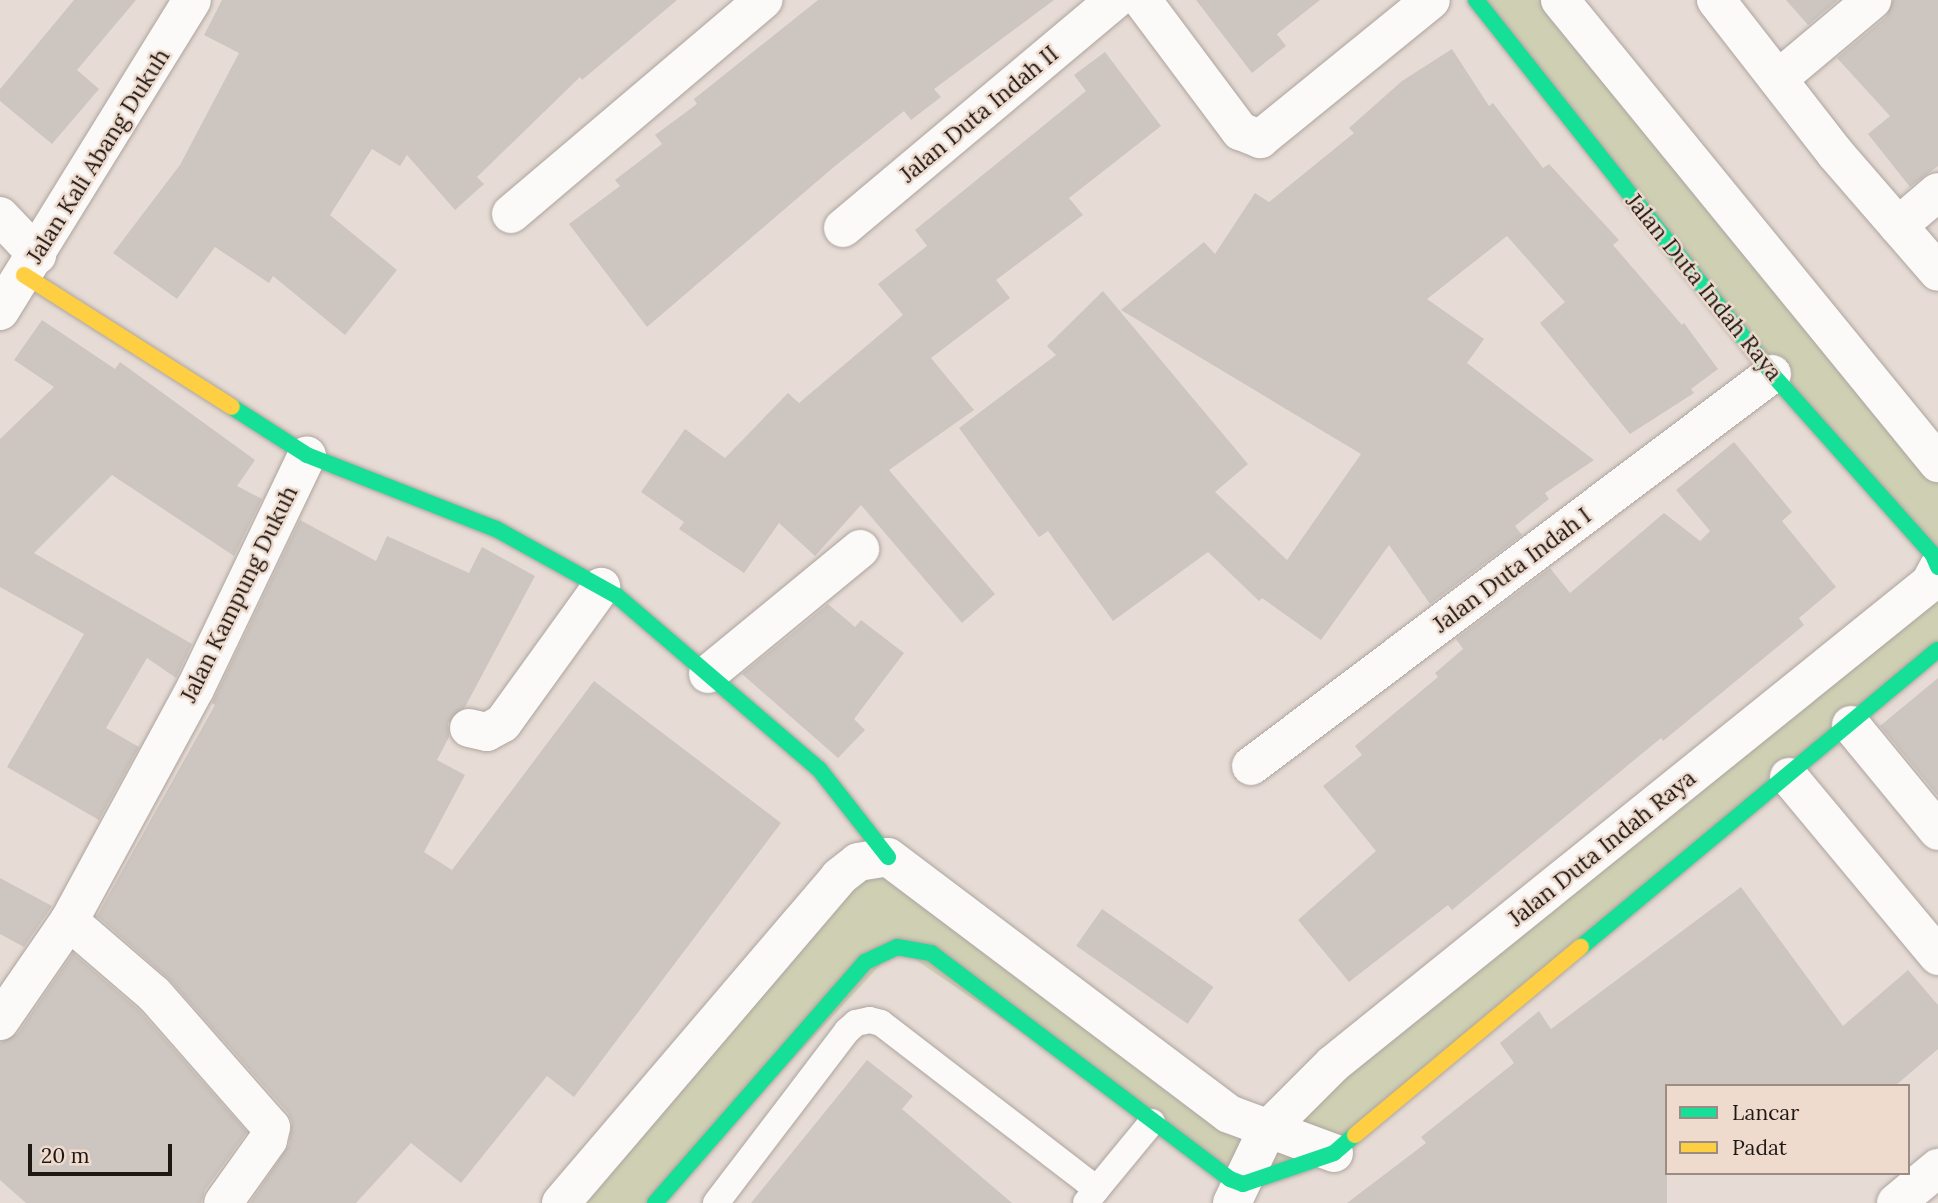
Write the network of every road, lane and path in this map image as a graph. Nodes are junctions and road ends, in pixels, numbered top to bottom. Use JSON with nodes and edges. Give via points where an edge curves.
{"nodes":[{"id":1,"x":192,"y":0,"type":"edge"},
{"id":2,"x":763,"y":0,"type":"edge"},
{"id":3,"x":1115,"y":0,"type":"edge"},
{"id":4,"x":1142,"y":0,"type":"edge"},
{"id":5,"x":1431,"y":0,"type":"edge"},
{"id":6,"x":1476,"y":0,"type":"edge"},
{"id":7,"x":1560,"y":0,"type":"edge"},
{"id":8,"x":1716,"y":0,"type":"edge"},
{"id":9,"x":1872,"y":0,"type":"edge"},
{"id":10,"x":1778,"y":79,"type":"junction"},
{"id":11,"x":1938,"y":192,"type":"edge"},
{"id":12,"x":511,"y":214,"type":"dead end"},
{"id":13,"x":0,"y":216,"type":"edge"},
{"id":14,"x":1898,"y":226,"type":"junction"},
{"id":15,"x":843,"y":228,"type":"dead end"},
{"id":16,"x":31,"y":265,"type":"junction"},
{"id":17,"x":1938,"y":272,"type":"edge"},
{"id":18,"x":0,"y":311,"type":"edge"},
{"id":19,"x":1772,"y":374,"type":"junction"},
{"id":20,"x":307,"y":455,"type":"junction"},
{"id":21,"x":1938,"y":463,"type":"edge"},
{"id":22,"x":860,"y":550,"type":"dead end"},
{"id":23,"x":1938,"y":568,"type":"edge"},
{"id":24,"x":601,"y":587,"type":"junction"},
{"id":25,"x":1938,"y":650,"type":"edge"},
{"id":26,"x":708,"y":674,"type":"junction"},
{"id":27,"x":1851,"y":725,"type":"junction"},
{"id":28,"x":469,"y":728,"type":"dead end"},
{"id":29,"x":1251,"y":766,"type":"dead end"},
{"id":30,"x":1789,"y":777,"type":"junction"},
{"id":31,"x":1938,"y":831,"type":"edge"},
{"id":32,"x":888,"y":857,"type":"junction"},
{"id":33,"x":69,"y":921,"type":"junction"},
{"id":34,"x":1938,"y":956,"type":"edge"},
{"id":35,"x":0,"y":1021,"type":"edge"},
{"id":36,"x":1152,"y":1122,"type":"junction"},
{"id":37,"x":1267,"y":1130,"type":"junction"},
{"id":38,"x":1334,"y":1153,"type":"junction"},
{"id":39,"x":1938,"y":1168,"type":"edge"},
{"id":40,"x":1237,"y":1194,"type":"edge"},
{"id":41,"x":1091,"y":1196,"type":"edge"},
{"id":42,"x":223,"y":1203,"type":"edge"},
{"id":43,"x":561,"y":1203,"type":"edge"},
{"id":44,"x":655,"y":1203,"type":"edge"},
{"id":45,"x":716,"y":1203,"type":"edge"},
{"id":46,"x":1896,"y":1203,"type":"edge"}],
"edges":[{"from":1,"to":16,"type":"street","name":"Jalan Kali Abang Dukuh"},
{"from":2,"to":12,"type":"street"},
{"from":3,"to":15,"type":"street","name":"Jalan Duta Indah II"},
{"from":4,"to":5,"type":"street","via":[[1240,131],[1260,139]]},
{"from":6,"to":19,"type":"street","name":"Jalan Duta Indah Raya"},
{"from":7,"to":21,"type":"street"},
{"from":8,"to":10,"type":"street"},
{"from":9,"to":10,"type":"street"},
{"from":10,"to":14,"type":"street"},
{"from":11,"to":14,"type":"street"},
{"from":13,"to":16,"type":"street"},
{"from":14,"to":17,"type":"street"},
{"from":16,"to":18,"type":"street","name":"Jalan Kali Abang Dukuh"},
{"from":16,"to":20,"type":"street"},
{"from":19,"to":23,"type":"street","name":"Jalan Duta Indah Raya","via":[[1933,555]]},
{"from":19,"to":29,"type":"street","name":"Jalan Duta Indah I"},
{"from":20,"to":24,"type":"street","via":[[496,529]]},
{"from":20,"to":33,"type":"street","name":"Jalan Kampung Dukuh","via":[[195,689]]},
{"from":22,"to":26,"type":"street"},
{"from":23,"to":37,"type":"street","name":"Jalan Duta Indah Raya","via":[[1930,583],[1333,1064]]},
{"from":24,"to":26,"type":"street"},
{"from":24,"to":28,"type":"street","via":[[503,723],[487,732]]},
{"from":25,"to":27,"type":"street"},
{"from":26,"to":32,"type":"street","via":[[819,769]]},
{"from":27,"to":30,"type":"street"},
{"from":27,"to":31,"type":"street"},
{"from":30,"to":34,"type":"street"},
{"from":30,"to":38,"type":"street"},
{"from":32,"to":37,"type":"street","via":[[1229,1114]]},
{"from":32,"to":43,"type":"street","via":[[858,862],[839,877]]},
{"from":33,"to":35,"type":"street","name":"Jalan Kampung Dukuh"},
{"from":33,"to":42,"type":"street","via":[[154,994],[271,1127],[268,1140]]},
{"from":36,"to":40,"type":"street","via":[[1216,1171]]},
{"from":36,"to":41,"type":"lane"},
{"from":36,"to":44,"type":"street","via":[[931,953],[897,947],[865,961]]},
{"from":37,"to":38,"type":"street"},
{"from":37,"to":40,"type":"street"},
{"from":38,"to":40,"type":"street"},
{"from":39,"to":46,"type":"street"},
{"from":41,"to":45,"type":"lane","via":[[881,1023],[870,1020],[847,1031]]}]}
